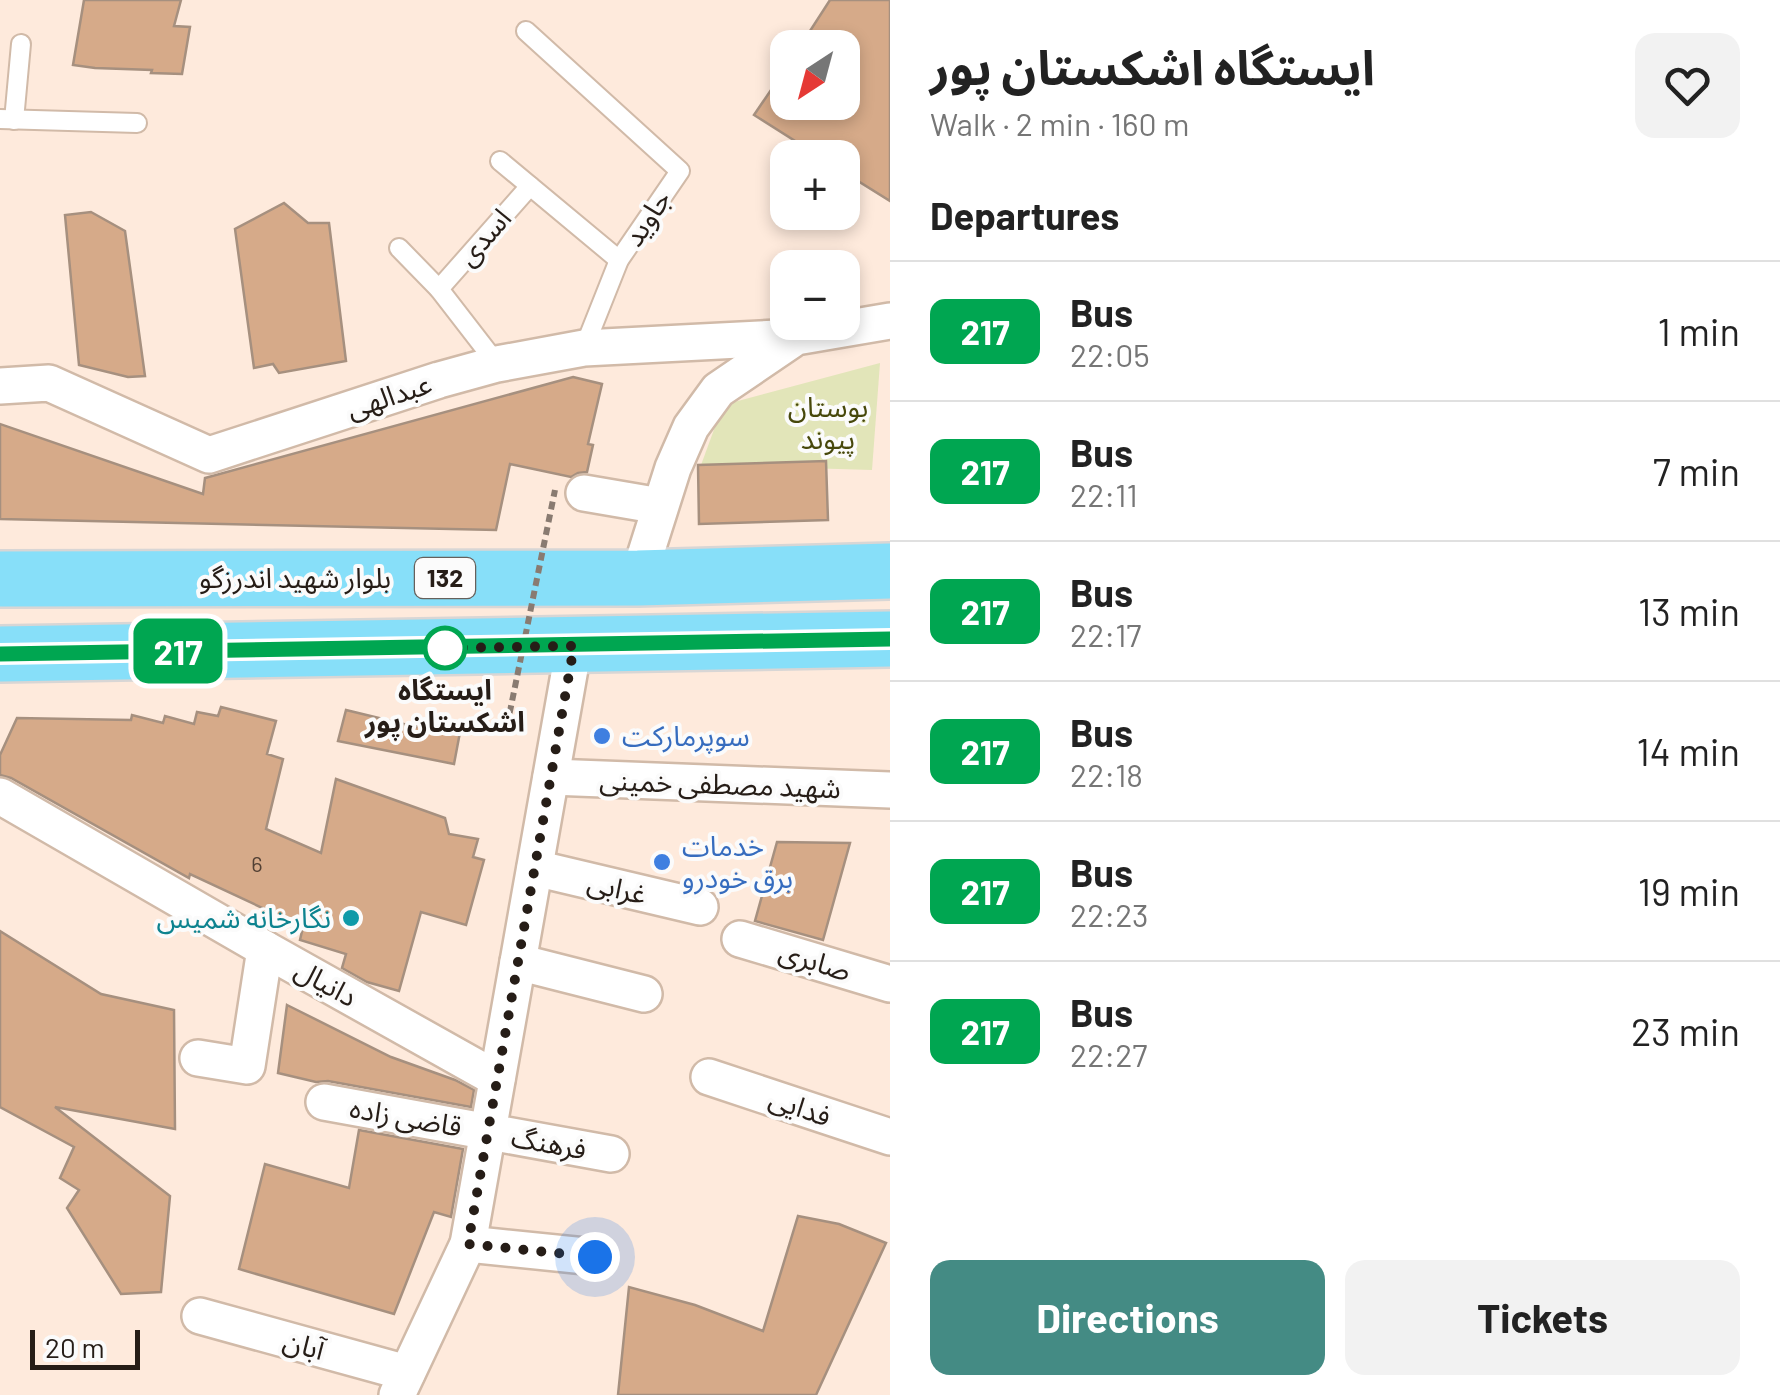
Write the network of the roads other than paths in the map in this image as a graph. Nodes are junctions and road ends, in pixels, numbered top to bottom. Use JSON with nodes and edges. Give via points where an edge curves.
{"nodes":[{"id":1,"x":526,"y":31,"type":"dead end"},
{"id":2,"x":21,"y":44,"type":"dead end"},
{"id":3,"x":7,"y":120,"type":"edge"},
{"id":4,"x":137,"y":122,"type":"dead end"},
{"id":5,"x":500,"y":161,"type":"dead end"},
{"id":6,"x":530,"y":186,"type":"junction"},
{"id":7,"x":399,"y":248,"type":"dead end"},
{"id":8,"x":619,"y":260,"type":"junction"},
{"id":9,"x":439,"y":289,"type":"junction"},
{"id":10,"x":890,"y":321,"type":"edge"},
{"id":11,"x":860,"y":326,"type":"edge"},
{"id":12,"x":770,"y":338,"type":"edge"},
{"id":13,"x":792,"y":340,"type":"edge"},
{"id":14,"x":584,"y":348,"type":"junction"},
{"id":15,"x":497,"y":364,"type":"junction"},
{"id":16,"x":0,"y":386,"type":"edge"},
{"id":17,"x":570,"y":492,"type":"road end"},
{"id":18,"x":660,"y":506,"type":"junction"},
{"id":19,"x":890,"y":572,"type":"edge"},
{"id":20,"x":638,"y":578,"type":"junction"},
{"id":21,"x":0,"y":579,"type":"edge"},
{"id":22,"x":881,"y":640,"type":"edge"},
{"id":23,"x":574,"y":646,"type":"junction"},
{"id":24,"x":0,"y":654,"type":"edge"},
{"id":25,"x":551,"y":777,"type":"junction"},
{"id":26,"x":890,"y":790,"type":"edge"},
{"id":27,"x":0,"y":796,"type":"edge"},
{"id":28,"x":535,"y":868,"type":"junction"},
{"id":29,"x":700,"y":906,"type":"dead end"},
{"id":30,"x":740,"y":939,"type":"dead end"},
{"id":31,"x":265,"y":949,"type":"junction"},
{"id":32,"x":518,"y":962,"type":"junction"},
{"id":33,"x":890,"y":984,"type":"edge"},
{"id":34,"x":644,"y":994,"type":"dead end"},
{"id":35,"x":198,"y":1058,"type":"dead end"},
{"id":36,"x":709,"y":1077,"type":"dead end"},
{"id":37,"x":497,"y":1079,"type":"junction"},
{"id":38,"x":324,"y":1102,"type":"dead end"},
{"id":39,"x":488,"y":1132,"type":"junction"},
{"id":40,"x":890,"y":1137,"type":"edge"},
{"id":41,"x":611,"y":1154,"type":"dead end"},
{"id":42,"x":468,"y":1244,"type":"junction"},
{"id":43,"x":595,"y":1257,"type":"dead end"},
{"id":44,"x":200,"y":1316,"type":"dead end"},
{"id":45,"x":402,"y":1384,"type":"edge"}],
"edges":[{"from":1,"to":8,"type":"lane","name":"جاوید","via":[[680,171]]},
{"from":2,"to":3,"type":"lane"},
{"from":3,"to":4,"type":"lane"},
{"from":5,"to":6,"type":"lane","name":"اسدی"},
{"from":6,"to":8,"type":"lane","name":"اسدی"},
{"from":6,"to":9,"type":"lane","name":"اسدی"},
{"from":7,"to":9,"type":"lane","name":"اسدی"},
{"from":8,"to":14,"type":"lane","name":"جاوید"},
{"from":9,"to":15,"type":"lane","name":"اسدی"},
{"from":10,"to":11,"type":"street","name":"عبدالهی"},
{"from":12,"to":14,"type":"street","name":"عبدالهی"},
{"from":13,"to":18,"type":"street","via":[[718,390],[692,427]]},
{"from":14,"to":15,"type":"street","name":"عبدالهی"},
{"from":15,"to":16,"type":"street","name":"عبدالهی","via":[[209,455],[49,382]]},
{"from":17,"to":18,"type":"street"},
{"from":18,"to":20,"type":"street"},
{"from":19,"to":20,"type":"main road","name":"بلوار شهید اندرزگو","number":"132"},
{"from":20,"to":21,"type":"main road","name":"بلوار شهید اندرزگو","number":"132"},
{"from":22,"to":23,"type":"main road"},
{"from":23,"to":24,"type":"main road"},
{"from":23,"to":25,"type":"street"},
{"from":25,"to":26,"type":"street","name":"شهید مصطفی خمینی"},
{"from":25,"to":28,"type":"street"},
{"from":27,"to":31,"type":"street","name":"دانیال"},
{"from":28,"to":29,"type":"street","name":"غرابی"},
{"from":28,"to":32,"type":"street"},
{"from":30,"to":33,"type":"street","name":"صابری"},
{"from":31,"to":35,"type":"street","via":[[247,1066]]},
{"from":31,"to":37,"type":"street","name":"دانیال"},
{"from":32,"to":34,"type":"street"},
{"from":32,"to":37,"type":"street"},
{"from":36,"to":40,"type":"street","name":"فدایی"},
{"from":37,"to":39,"type":"street"},
{"from":38,"to":39,"type":"street","name":"قاضی زاده"},
{"from":39,"to":41,"type":"street","name":"فرهنگ"},
{"from":39,"to":42,"type":"street"},
{"from":42,"to":43,"type":"street"},
{"from":42,"to":45,"type":"street"},
{"from":44,"to":45,"type":"street","name":"آبان"}]}
